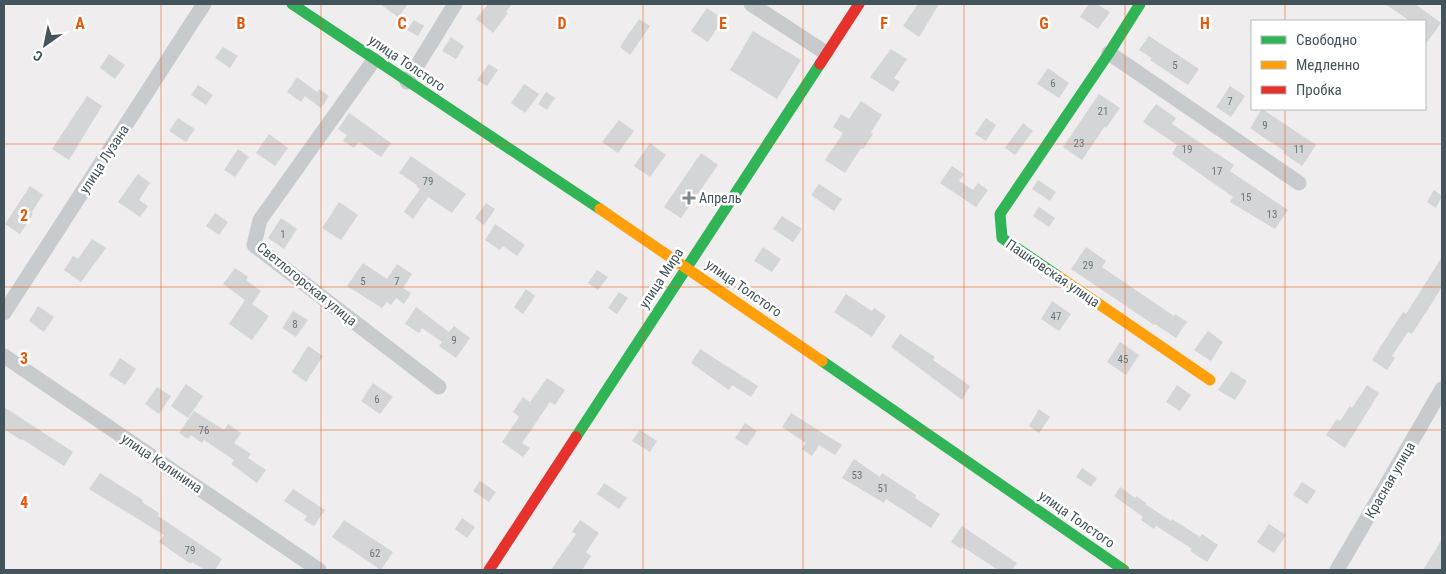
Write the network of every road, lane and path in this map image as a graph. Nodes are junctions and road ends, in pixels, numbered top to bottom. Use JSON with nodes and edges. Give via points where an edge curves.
{"nodes":[{"id":1,"x":204,"y":4,"type":"edge"},
{"id":2,"x":292,"y":4,"type":"edge"},
{"id":3,"x":455,"y":4,"type":"edge"},
{"id":4,"x":751,"y":4,"type":"edge"},
{"id":5,"x":859,"y":4,"type":"edge"},
{"id":6,"x":1140,"y":4,"type":"edge"},
{"id":7,"x":826,"y":53,"type":"junction"},
{"id":8,"x":1109,"y":53,"type":"junction"},
{"id":9,"x":374,"y":60,"type":"junction"},
{"id":10,"x":407,"y":82,"type":"junction"},
{"id":11,"x":1299,"y":183,"type":"dead end"},
{"id":12,"x":686,"y":267,"type":"junction"},
{"id":13,"x":4,"y":313,"type":"edge"},
{"id":14,"x":4,"y":356,"type":"edge"},
{"id":15,"x":1210,"y":380,"type":"dead end"},
{"id":16,"x":439,"y":387,"type":"dead end"},
{"id":17,"x":1442,"y":389,"type":"edge"},
{"id":18,"x":319,"y":570,"type":"edge"},
{"id":19,"x":489,"y":570,"type":"edge"},
{"id":20,"x":1124,"y":570,"type":"edge"},
{"id":21,"x":1337,"y":570,"type":"edge"}],
"edges":[{"from":1,"to":13,"type":"street","name":"улица Лузана"},
{"from":2,"to":9,"type":"street","name":"улица Толстого"},
{"from":3,"to":10,"type":"street"},
{"from":4,"to":7,"type":"street"},
{"from":5,"to":7,"type":"street","name":"улица Мира"},
{"from":6,"to":8,"type":"street","name":"Пашковская улица"},
{"from":7,"to":12,"type":"street","name":"улица Мира"},
{"from":8,"to":11,"type":"street"},
{"from":8,"to":15,"type":"street","name":"Пашковская улица","via":[[1000,214],[1002,238]]},
{"from":9,"to":10,"type":"street","name":"улица Толстого"},
{"from":9,"to":16,"type":"street","name":"Светлогорская улица","via":[[260,220],[254,244]]},
{"from":10,"to":12,"type":"street","name":"улица Толстого"},
{"from":12,"to":19,"type":"street","name":"улица Мира"},
{"from":12,"to":20,"type":"street","name":"улица Толстого"},
{"from":14,"to":18,"type":"street","name":"улица Калинина"},
{"from":17,"to":21,"type":"street","name":"Красная улица"}]}
